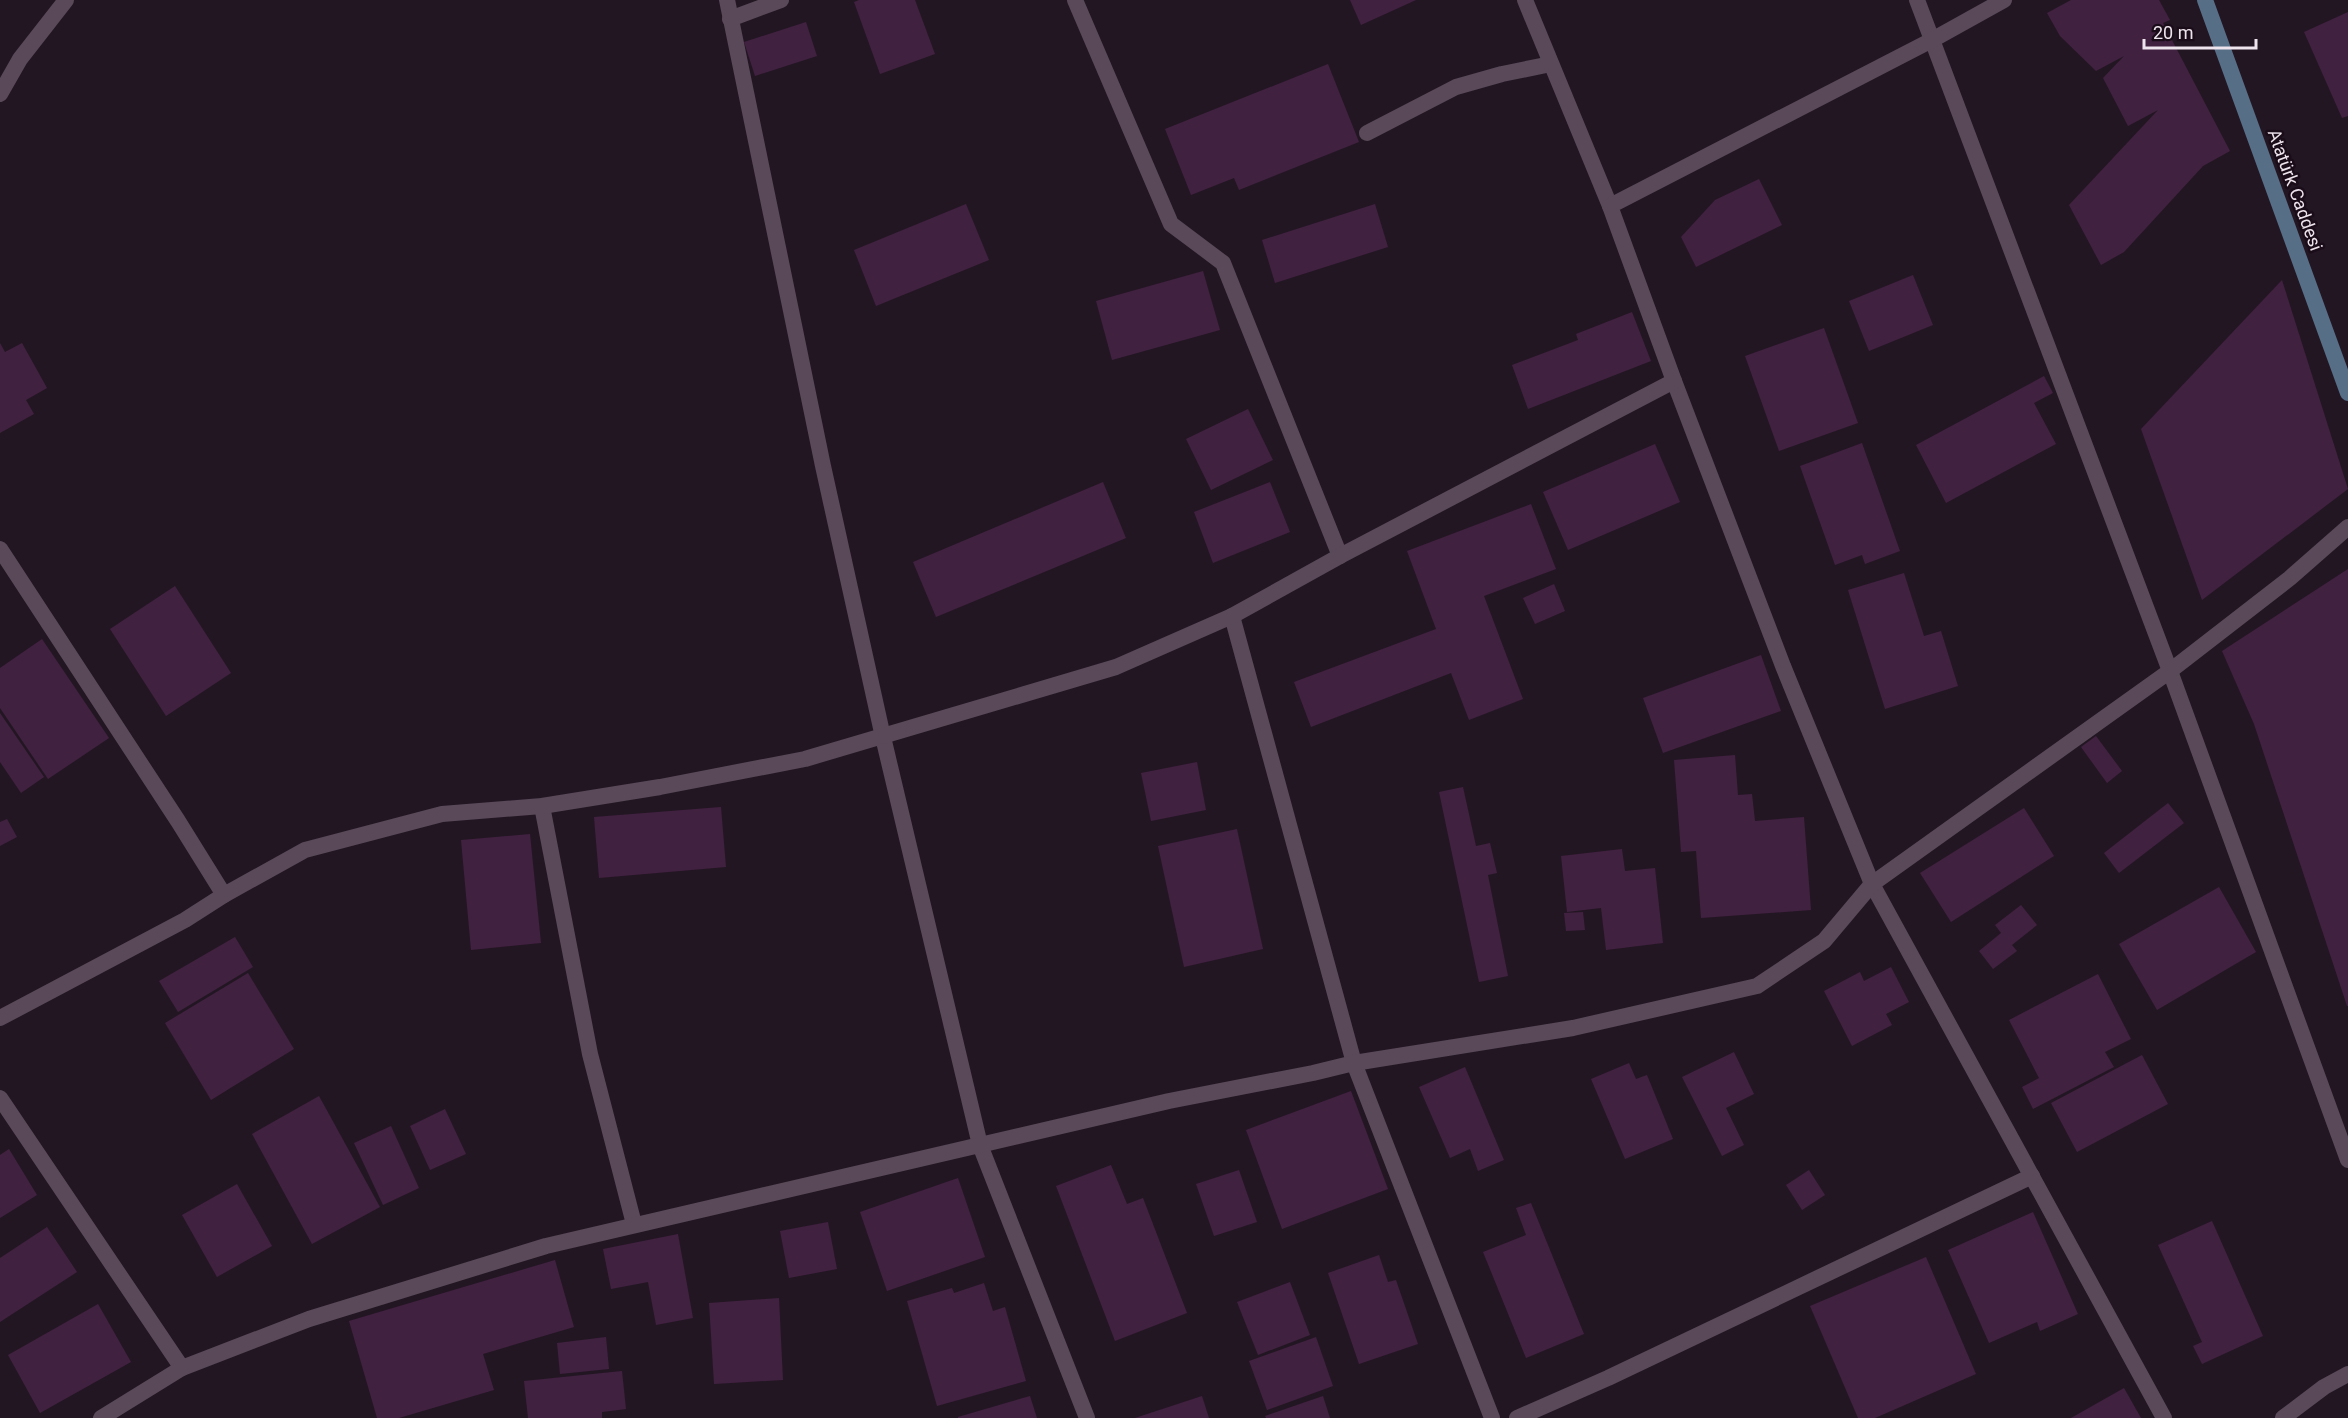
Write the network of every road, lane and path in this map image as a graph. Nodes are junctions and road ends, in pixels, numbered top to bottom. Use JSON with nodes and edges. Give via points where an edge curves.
{"nodes":[{"id":1,"x":66,"y":0,"type":"edge"},
{"id":2,"x":727,"y":0,"type":"edge"},
{"id":3,"x":781,"y":0,"type":"edge"},
{"id":4,"x":1075,"y":0,"type":"edge"},
{"id":5,"x":1525,"y":0,"type":"edge"},
{"id":6,"x":1917,"y":0,"type":"edge"},
{"id":7,"x":2004,"y":0,"type":"edge"},
{"id":8,"x":2205,"y":0,"type":"edge"},
{"id":9,"x":730,"y":19,"type":"junction"},
{"id":10,"x":1932,"y":40,"type":"junction"},
{"id":11,"x":1551,"y":64,"type":"junction"},
{"id":12,"x":0,"y":94,"type":"edge"},
{"id":13,"x":1367,"y":133,"type":"dead end"},
{"id":14,"x":1610,"y":206,"type":"junction"},
{"id":15,"x":1674,"y":381,"type":"junction"},
{"id":16,"x":2348,"y":393,"type":"edge"},
{"id":17,"x":2348,"y":527,"type":"edge"},
{"id":18,"x":0,"y":549,"type":"edge"},
{"id":19,"x":1340,"y":556,"type":"junction"},
{"id":20,"x":1232,"y":616,"type":"junction"},
{"id":21,"x":2170,"y":671,"type":"junction"},
{"id":22,"x":883,"y":737,"type":"junction"},
{"id":23,"x":542,"y":806,"type":"junction"},
{"id":24,"x":1872,"y":884,"type":"junction"},
{"id":25,"x":224,"y":895,"type":"junction"},
{"id":26,"x":0,"y":1018,"type":"edge"},
{"id":27,"x":1354,"y":1063,"type":"junction"},
{"id":28,"x":0,"y":1098,"type":"edge"},
{"id":29,"x":980,"y":1144,"type":"junction"},
{"id":30,"x":2348,"y":1160,"type":"edge"},
{"id":31,"x":2032,"y":1176,"type":"junction"},
{"id":32,"x":634,"y":1224,"type":"junction"},
{"id":33,"x":183,"y":1368,"type":"junction"},
{"id":34,"x":2348,"y":1374,"type":"edge"},
{"id":35,"x":101,"y":1418,"type":"edge"},
{"id":36,"x":1087,"y":1418,"type":"edge"},
{"id":37,"x":1492,"y":1418,"type":"edge"},
{"id":38,"x":1517,"y":1418,"type":"edge"},
{"id":39,"x":2164,"y":1418,"type":"edge"},
{"id":40,"x":2283,"y":1418,"type":"edge"}],
"edges":[{"from":1,"to":12,"type":"street","via":[[20,59]]},
{"from":2,"to":9,"type":"street"},
{"from":3,"to":9,"type":"street"},
{"from":4,"to":19,"type":"street","via":[[1171,224],[1222,262]]},
{"from":5,"to":11,"type":"street"},
{"from":6,"to":10,"type":"street"},
{"from":7,"to":10,"type":"street"},
{"from":8,"to":16,"type":"main road","name":"Atatürk Caddesi"},
{"from":9,"to":22,"type":"street","via":[[822,466]]},
{"from":10,"to":14,"type":"street"},
{"from":10,"to":21,"type":"street"},
{"from":11,"to":13,"type":"street","via":[[1456,87]]},
{"from":11,"to":14,"type":"street"},
{"from":14,"to":15,"type":"street"},
{"from":15,"to":19,"type":"street"},
{"from":15,"to":24,"type":"street"},
{"from":17,"to":21,"type":"street","via":[[2290,578]]},
{"from":18,"to":25,"type":"street"},
{"from":19,"to":20,"type":"street"},
{"from":20,"to":22,"type":"street","via":[[1116,667]]},
{"from":20,"to":27,"type":"street"},
{"from":21,"to":24,"type":"street"},
{"from":21,"to":30,"type":"street"},
{"from":22,"to":23,"type":"street","via":[[805,759]]},
{"from":22,"to":29,"type":"street"},
{"from":23,"to":25,"type":"street","via":[[442,814],[305,850]]},
{"from":23,"to":32,"type":"street","via":[[590,1054]]},
{"from":24,"to":27,"type":"street","via":[[1824,941],[1757,986],[1573,1028]]},
{"from":24,"to":31,"type":"street"},
{"from":25,"to":26,"type":"street","via":[[185,920]]},
{"from":27,"to":29,"type":"street"},
{"from":27,"to":37,"type":"street"},
{"from":28,"to":33,"type":"street"},
{"from":29,"to":32,"type":"street"},
{"from":29,"to":36,"type":"street"},
{"from":31,"to":38,"type":"street"},
{"from":31,"to":39,"type":"street"},
{"from":32,"to":33,"type":"street","via":[[546,1246],[309,1319]]},
{"from":33,"to":35,"type":"street"},
{"from":34,"to":40,"type":"street"}]}
